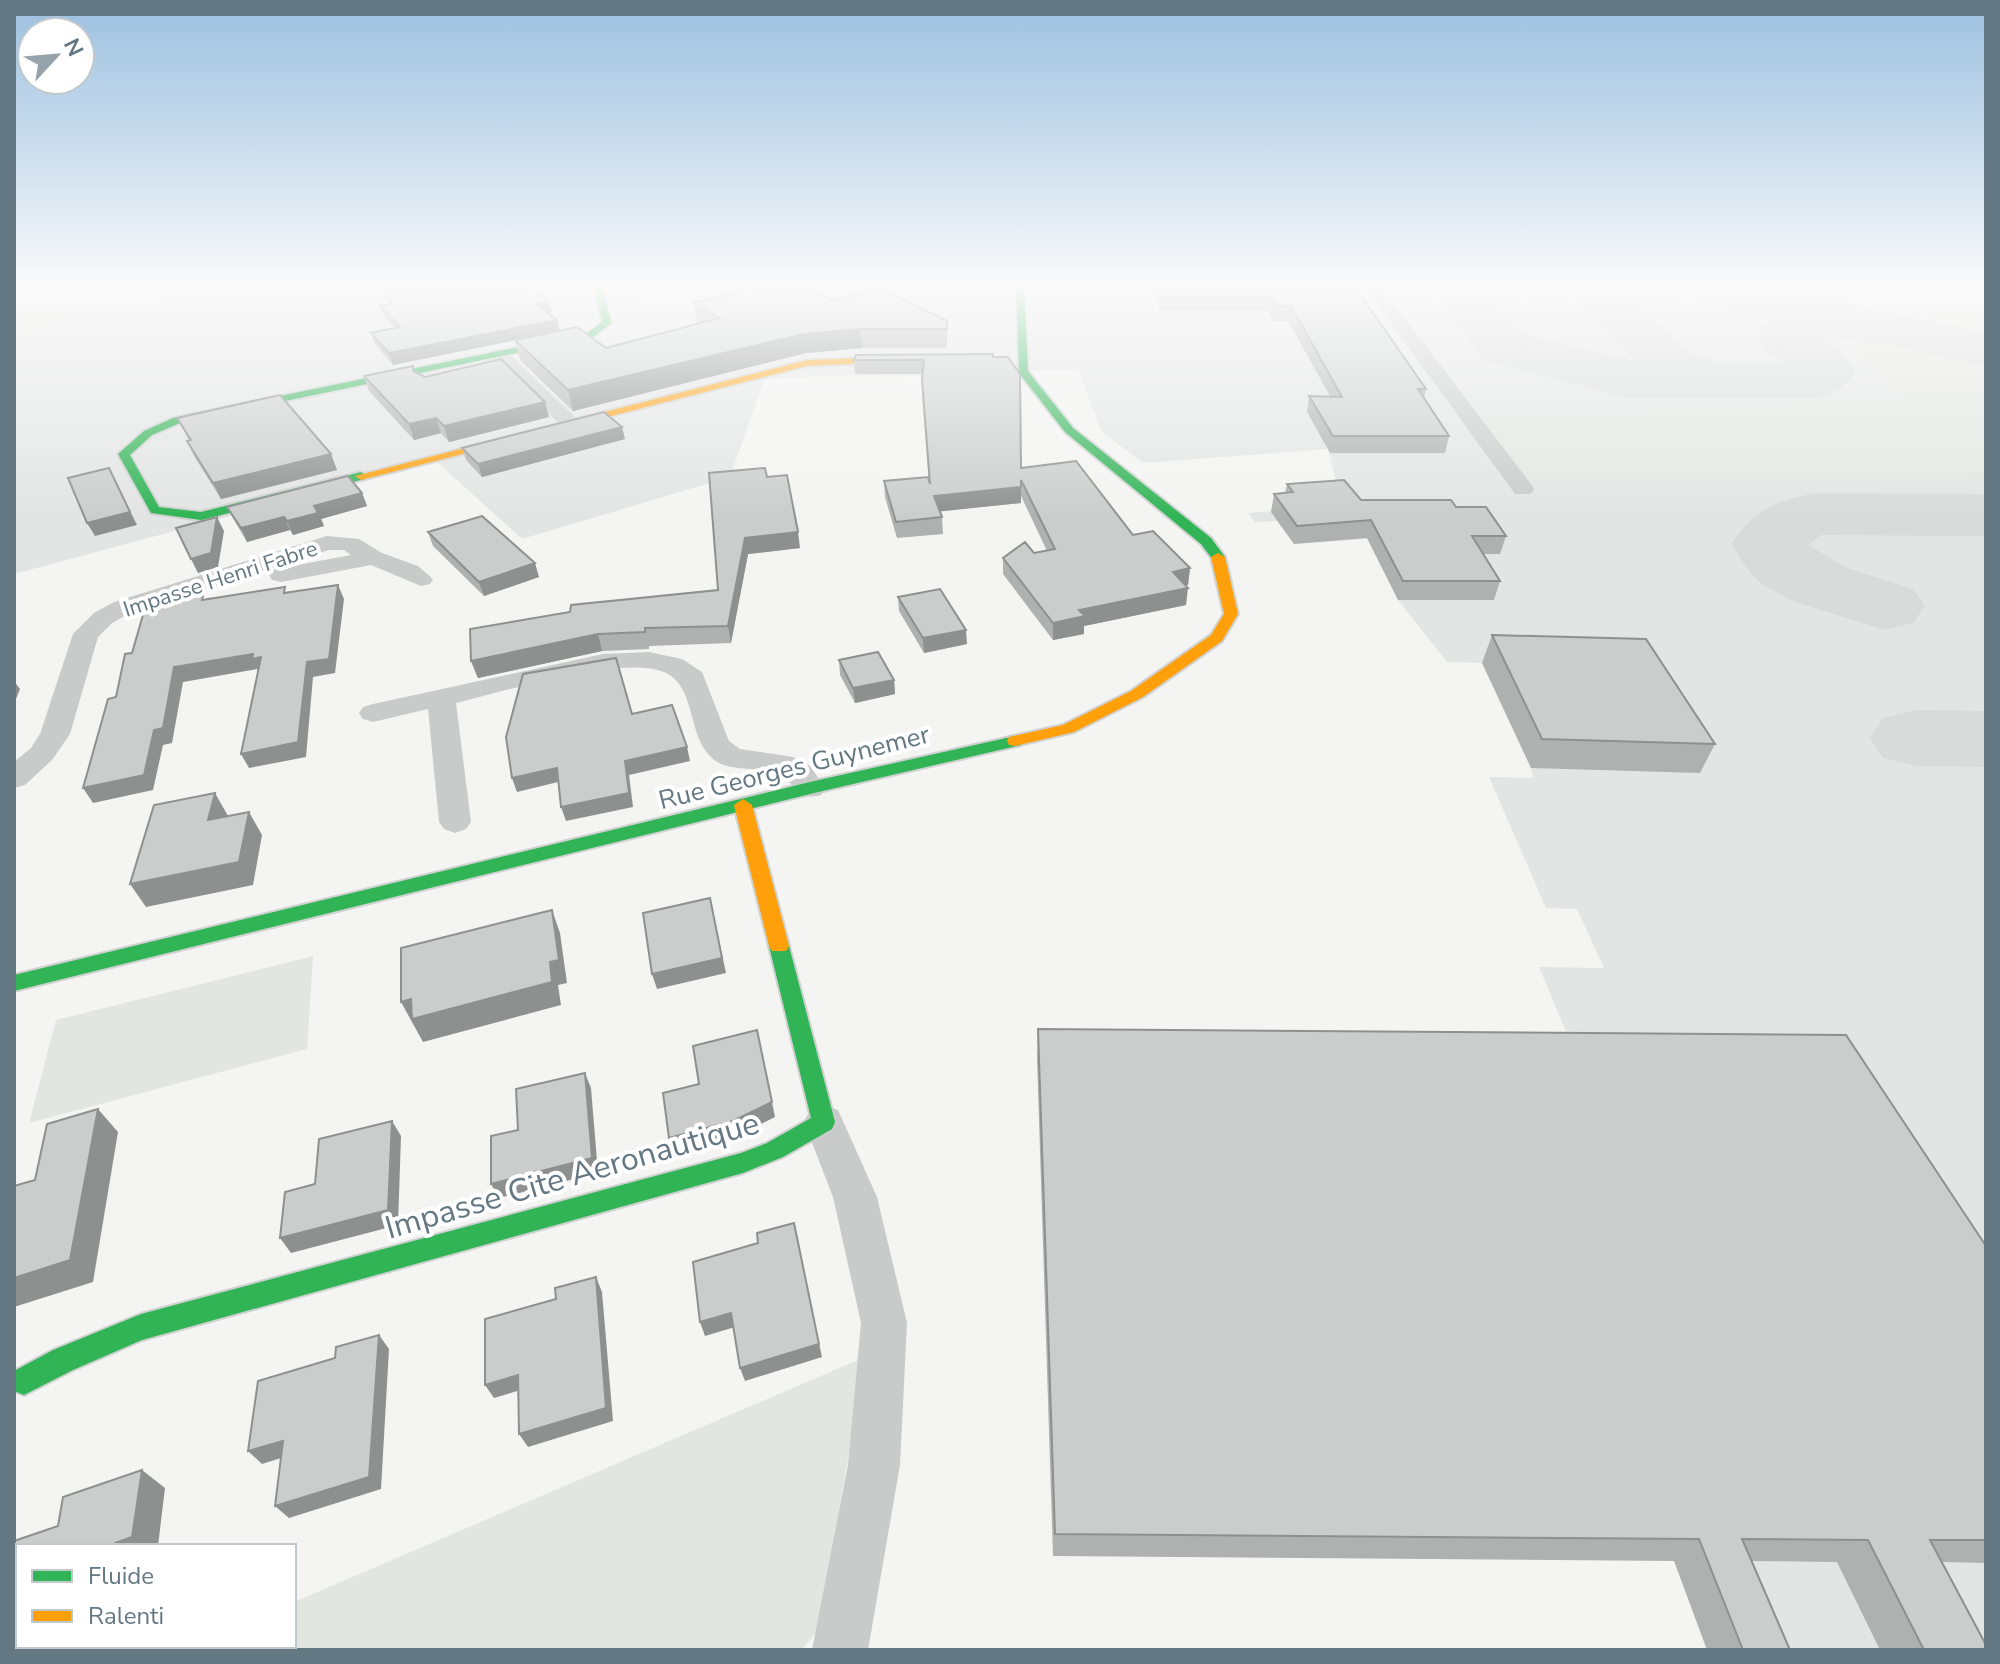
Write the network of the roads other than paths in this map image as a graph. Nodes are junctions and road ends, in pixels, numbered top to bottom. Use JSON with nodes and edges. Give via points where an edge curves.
{"nodes":[{"id":1,"x":480,"y":364,"type":"edge"},
{"id":2,"x":490,"y":364,"type":"edge"},
{"id":3,"x":510,"y":364,"type":"edge"},
{"id":4,"x":804,"y":364,"type":"edge"},
{"id":5,"x":1023,"y":364,"type":"edge"},
{"id":6,"x":1430,"y":364,"type":"edge"},
{"id":7,"x":429,"y":383,"type":"edge"},
{"id":8,"x":568,"y":421,"type":"junction"},
{"id":9,"x":1523,"y":489,"type":"dead end"},
{"id":10,"x":421,"y":579,"type":"dead end"},
{"id":11,"x":441,"y":698,"type":"junction"},
{"id":12,"x":373,"y":713,"type":"dead end"},
{"id":13,"x":14,"y":778,"type":"edge"},
{"id":14,"x":810,"y":788,"type":"junction"},
{"id":15,"x":743,"y":805,"type":"junction"},
{"id":16,"x":455,"y":822,"type":"dead end"},
{"id":17,"x":14,"y":983,"type":"edge"},
{"id":18,"x":824,"y":1122,"type":"junction"},
{"id":19,"x":24,"y":1381,"type":"dead end"},
{"id":20,"x":840,"y":1650,"type":"edge"}],
"edges":[{"from":1,"to":8,"type":"street","via":[[177,420],[150,430],[124,454],[155,510],[201,516]]},
{"from":2,"to":7,"type":"street"},
{"from":3,"to":8,"type":"street"},
{"from":4,"to":8,"type":"street"},
{"from":5,"to":14,"type":"street","name":"Rue Georges Guynemer","via":[[1069,430],[1206,541],[1220,560],[1231,614],[1217,638],[1137,694],[1068,729]]},
{"from":6,"to":9,"type":"street"},
{"from":10,"to":13,"type":"street","name":"Impasse Henri Fabre","via":[[345,541],[123,607],[86,634],[55,734],[42,754]]},
{"from":11,"to":12,"type":"street"},
{"from":11,"to":14,"type":"street","via":[[603,662],[672,665],[692,678],[716,745],[732,757],[782,764],[799,773]]},
{"from":11,"to":16,"type":"street"},
{"from":14,"to":15,"type":"street","name":"Rue Georges Guynemer"},
{"from":15,"to":17,"type":"street","name":"Rue Georges Guynemer"},
{"from":15,"to":18,"type":"street"},
{"from":18,"to":19,"type":"street","name":"Impasse Cite Aeronautique","via":[[743,1163],[141,1327]]},
{"from":18,"to":20,"type":"street","via":[[855,1197],[884,1323],[874,1465]]}]}
